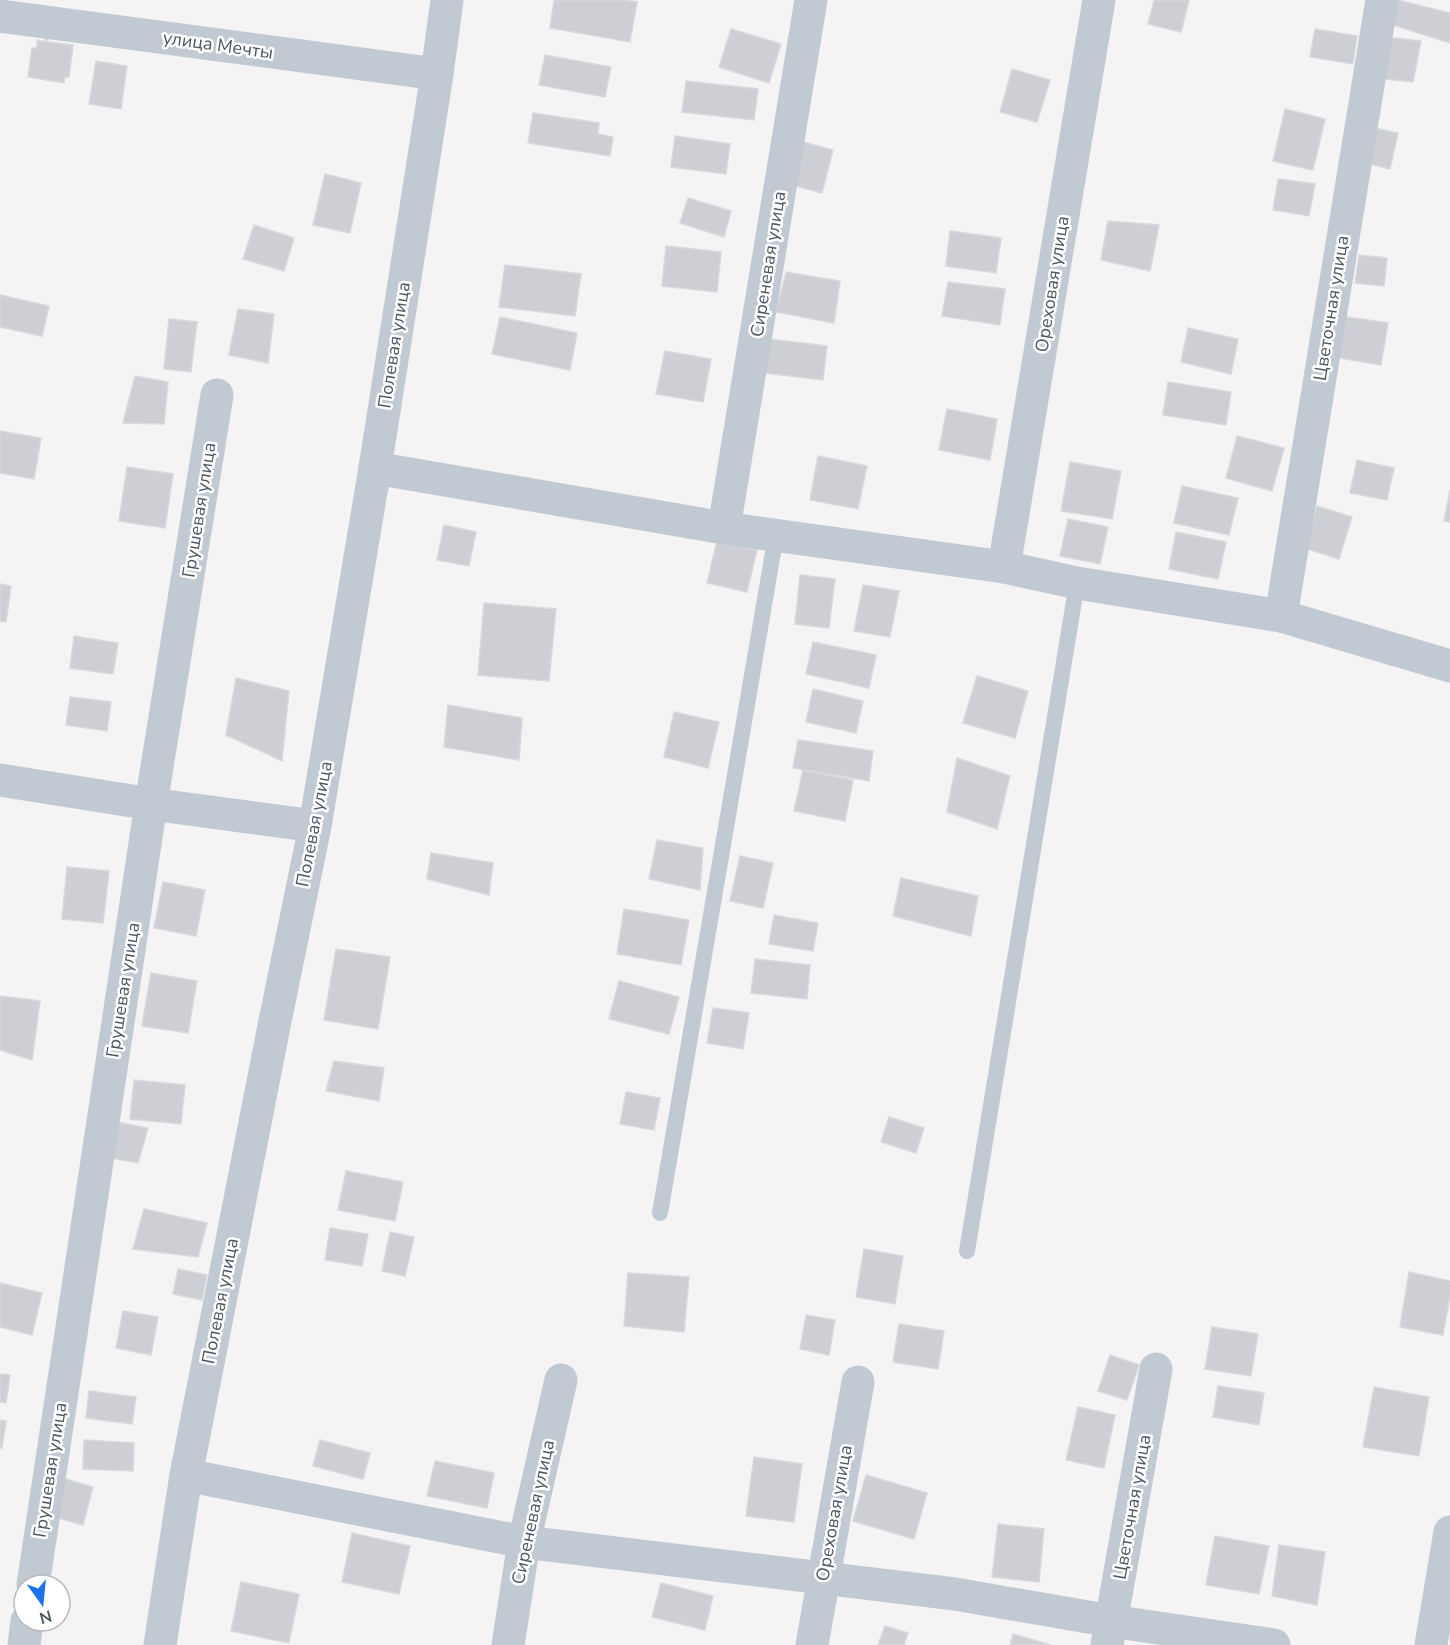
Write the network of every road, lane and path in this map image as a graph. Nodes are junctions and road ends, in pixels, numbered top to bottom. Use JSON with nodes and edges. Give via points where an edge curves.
{"nodes":[{"id":1,"x":447,"y":0,"type":"edge"},
{"id":2,"x":811,"y":0,"type":"edge"},
{"id":3,"x":1099,"y":0,"type":"edge"},
{"id":4,"x":1382,"y":0,"type":"edge"},
{"id":5,"x":0,"y":15,"type":"edge"},
{"id":6,"x":437,"y":74,"type":"junction"},
{"id":7,"x":217,"y":395,"type":"dead end"},
{"id":8,"x":375,"y":468,"type":"junction"},
{"id":9,"x":724,"y":528,"type":"junction"},
{"id":10,"x":776,"y":535,"type":"junction"},
{"id":11,"x":1004,"y":567,"type":"junction"},
{"id":12,"x":1077,"y":583,"type":"junction"},
{"id":13,"x":1281,"y":616,"type":"junction"},
{"id":14,"x":1450,"y":666,"type":"edge"},
{"id":15,"x":0,"y":780,"type":"edge"},
{"id":16,"x":151,"y":804,"type":"junction"},
{"id":17,"x":315,"y":826,"type":"junction"},
{"id":18,"x":660,"y":1213,"type":"dead end"},
{"id":19,"x":967,"y":1251,"type":"dead end"},
{"id":20,"x":1156,"y":1369,"type":"dead end"},
{"id":21,"x":561,"y":1380,"type":"dead end"},
{"id":22,"x":858,"y":1382,"type":"dead end"},
{"id":23,"x":186,"y":1475,"type":"junction"},
{"id":24,"x":1450,"y":1532,"type":"edge"},
{"id":25,"x":524,"y":1542,"type":"junction"},
{"id":26,"x":35,"y":1573,"type":"edge"},
{"id":27,"x":823,"y":1578,"type":"junction"},
{"id":28,"x":1109,"y":1633,"type":"edge"},
{"id":29,"x":160,"y":1645,"type":"edge"},
{"id":30,"x":508,"y":1645,"type":"edge"},
{"id":31,"x":812,"y":1645,"type":"edge"},
{"id":32,"x":1274,"y":1645,"type":"edge"},
{"id":33,"x":1431,"y":1645,"type":"edge"}],
"edges":[{"from":1,"to":6,"type":"street","name":"Полевая улица"},
{"from":2,"to":9,"type":"street","name":"Сиреневая улица"},
{"from":3,"to":11,"type":"street","name":"Ореховая улица"},
{"from":4,"to":13,"type":"street","name":"Цветочная улица"},
{"from":5,"to":6,"type":"street","name":"улица Мечты"},
{"from":6,"to":8,"type":"street","name":"Полевая улица"},
{"from":7,"to":16,"type":"street","name":"Грушевая улица"},
{"from":8,"to":9,"type":"street"},
{"from":8,"to":17,"type":"street","name":"Полевая улица"},
{"from":9,"to":10,"type":"street"},
{"from":10,"to":11,"type":"street"},
{"from":10,"to":18,"type":"lane"},
{"from":11,"to":12,"type":"street"},
{"from":12,"to":13,"type":"street"},
{"from":12,"to":19,"type":"lane"},
{"from":13,"to":14,"type":"street"},
{"from":15,"to":16,"type":"street"},
{"from":16,"to":17,"type":"street"},
{"from":16,"to":26,"type":"street","name":"Грушевая улица"},
{"from":17,"to":23,"type":"street","name":"Полевая улица"},
{"from":20,"to":28,"type":"street","name":"Цветочная улица"},
{"from":21,"to":25,"type":"street","name":"Сиреневая улица"},
{"from":22,"to":27,"type":"street","name":"Ореховая улица"},
{"from":23,"to":25,"type":"street"},
{"from":23,"to":29,"type":"street","name":"Полевая улица"},
{"from":24,"to":33,"type":"street"},
{"from":25,"to":27,"type":"street"},
{"from":25,"to":30,"type":"street","name":"Сиреневая улица"},
{"from":27,"to":28,"type":"street","via":[[955,1593]]},
{"from":27,"to":31,"type":"street","name":"Ореховая улица"},
{"from":28,"to":32,"type":"street"}]}
